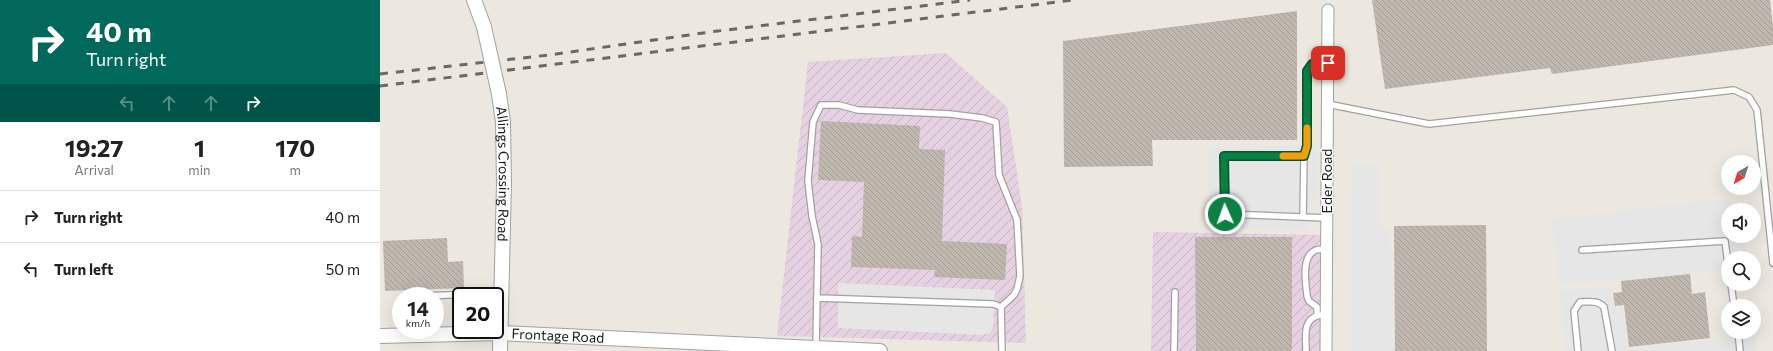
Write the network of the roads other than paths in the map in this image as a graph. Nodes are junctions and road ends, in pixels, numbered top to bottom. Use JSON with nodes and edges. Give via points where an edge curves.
{"nodes":[{"id":1,"x":474,"y":0,"type":"edge"},
{"id":2,"x":1328,"y":10,"type":"dead end"},
{"id":3,"x":1328,"y":63,"type":"junction"},
{"id":4,"x":1327,"y":104,"type":"junction"},
{"id":5,"x":1304,"y":156,"type":"junction"},
{"id":6,"x":1303,"y":217,"type":"junction"},
{"id":7,"x":1327,"y":218,"type":"junction"},
{"id":8,"x":1326,"y":249,"type":"junction"},
{"id":9,"x":1582,"y":250,"type":"dead end"},
{"id":10,"x":1726,"y":251,"type":"edge"},
{"id":11,"x":1773,"y":263,"type":"edge"},
{"id":12,"x":501,"y":287,"type":"edge"},
{"id":13,"x":1175,"y":292,"type":"dead end"},
{"id":14,"x":818,"y":298,"type":"junction"},
{"id":15,"x":1001,"y":307,"type":"junction"},
{"id":16,"x":1322,"y":315,"type":"junction"},
{"id":17,"x":504,"y":334,"type":"edge"},
{"id":18,"x":392,"y":335,"type":"edge"},
{"id":19,"x":380,"y":336,"type":"edge"},
{"id":20,"x":500,"y":339,"type":"edge"},
{"id":21,"x":1739,"y":339,"type":"edge"},
{"id":22,"x":816,"y":347,"type":"junction"},
{"id":23,"x":500,"y":351,"type":"edge"},
{"id":24,"x":880,"y":351,"type":"edge"},
{"id":25,"x":1002,"y":351,"type":"edge"},
{"id":26,"x":1174,"y":351,"type":"edge"},
{"id":27,"x":1306,"y":351,"type":"edge"},
{"id":28,"x":1326,"y":351,"type":"edge"},
{"id":29,"x":1578,"y":351,"type":"edge"},
{"id":30,"x":1612,"y":351,"type":"edge"},
{"id":31,"x":1740,"y":351,"type":"edge"}],
"edges":[{"from":1,"to":12,"type":"street","name":"Allings Crossing Road","bridge":true,"via":[[484,26],[503,122]]},
{"from":2,"to":3,"type":"street","name":"Eder Road"},
{"from":3,"to":4,"type":"street","name":"Eder Road"},
{"from":3,"to":5,"type":"lane","via":[[1312,64],[1307,71],[1307,146]]},
{"from":4,"to":7,"type":"street","name":"Eder Road"},
{"from":4,"to":11,"type":"lane","via":[[1429,124],[1734,90],[1749,97],[1757,110]]},
{"from":5,"to":6,"type":"lane"},
{"from":5,"to":6,"type":"lane","via":[[1224,156],[1223,169],[1225,214]]},
{"from":6,"to":7,"type":"lane"},
{"from":7,"to":8,"type":"street","name":"Eder Road"},
{"from":8,"to":16,"type":"street","name":"Eder Road"},
{"from":8,"to":16,"type":"lane","via":[[1314,250],[1306,261],[1307,296]]},
{"from":9,"to":10,"type":"lane","via":[[1724,241]]},
{"from":13,"to":26,"type":"lane"},
{"from":14,"to":15,"type":"lane","via":[[993,304]]},
{"from":14,"to":15,"type":"lane","via":[[818,244],[808,180],[812,122],[821,106],[839,106],[858,110],[950,114],[996,122],[999,175],[1017,220],[1020,276],[1014,295]]},
{"from":14,"to":22,"type":"lane"},
{"from":15,"to":25,"type":"lane"},
{"from":16,"to":27,"type":"lane","via":[[1310,319],[1307,323]]},
{"from":16,"to":28,"type":"street","name":"Eder Road"},
{"from":17,"to":22,"type":"street","name":"Frontage Road"},
{"from":18,"to":19,"type":"street","name":"Frontage Road"},
{"from":20,"to":23,"type":"street","name":"Allings Crossing Road"},
{"from":21,"to":31,"type":"lane"},
{"from":22,"to":24,"type":"street","name":"Frontage Road"},
{"from":29,"to":30,"type":"lane","via":[[1574,311],[1580,302],[1600,303],[1604,308]]}]}
